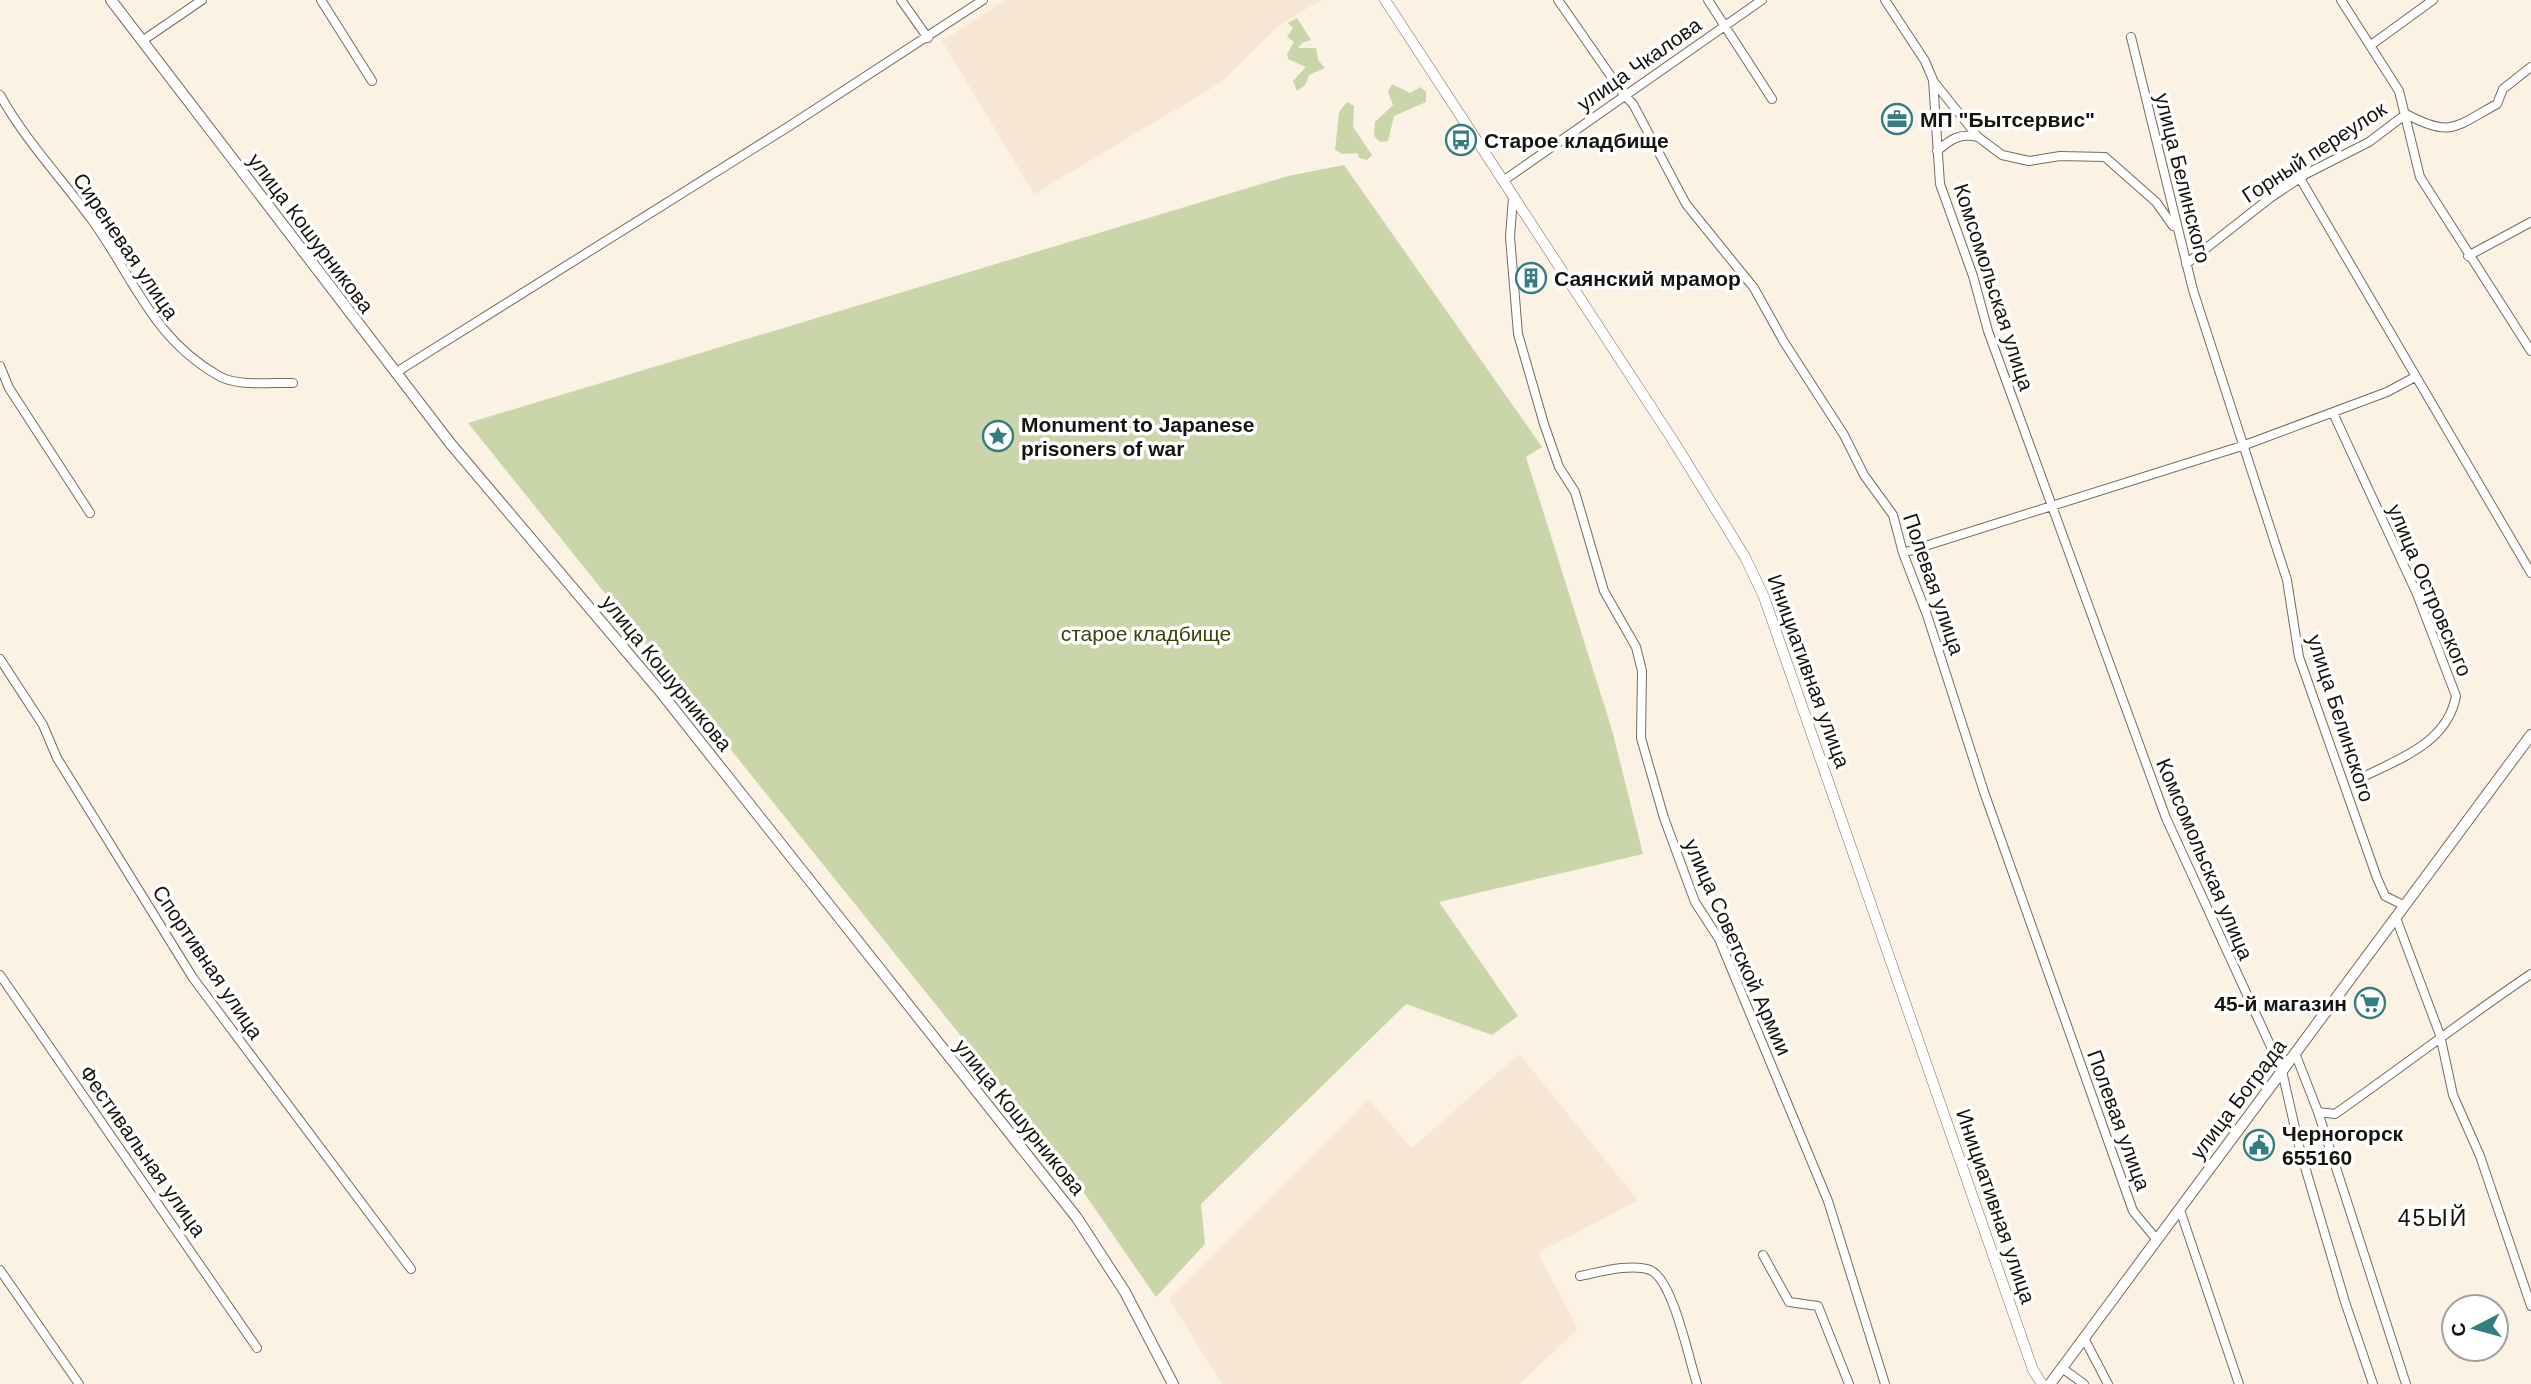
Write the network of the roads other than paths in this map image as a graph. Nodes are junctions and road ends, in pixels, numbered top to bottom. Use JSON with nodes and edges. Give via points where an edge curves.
{"nodes":[{"id":1,"x":111,"y":0,"type":"edge"},
{"id":2,"x":202,"y":0,"type":"edge"},
{"id":3,"x":321,"y":0,"type":"edge"},
{"id":4,"x":901,"y":0,"type":"edge"},
{"id":5,"x":983,"y":0,"type":"edge"},
{"id":6,"x":1385,"y":0,"type":"edge"},
{"id":7,"x":1558,"y":0,"type":"edge"},
{"id":8,"x":1708,"y":0,"type":"edge"},
{"id":9,"x":1762,"y":0,"type":"edge"},
{"id":10,"x":1885,"y":0,"type":"edge"},
{"id":11,"x":2341,"y":0,"type":"edge"},
{"id":12,"x":2433,"y":0,"type":"edge"},
{"id":13,"x":1724,"y":27,"type":"junction"},
{"id":14,"x":2131,"y":37,"type":"dead end"},
{"id":15,"x":928,"y":38,"type":"junction"},
{"id":16,"x":142,"y":41,"type":"junction"},
{"id":17,"x":2371,"y":45,"type":"junction"},
{"id":18,"x":2531,"y":67,"type":"edge"},
{"id":19,"x":1933,"y":80,"type":"junction"},
{"id":20,"x":372,"y":81,"type":"dead end"},
{"id":21,"x":0,"y":95,"type":"edge"},
{"id":22,"x":1624,"y":95,"type":"junction"},
{"id":23,"x":1772,"y":99,"type":"dead end"},
{"id":24,"x":2406,"y":114,"type":"junction"},
{"id":25,"x":1978,"y":137,"type":"junction"},
{"id":26,"x":1937,"y":151,"type":"junction"},
{"id":27,"x":2301,"y":180,"type":"junction"},
{"id":28,"x":1503,"y":181,"type":"junction"},
{"id":29,"x":1513,"y":197,"type":"junction"},
{"id":30,"x":2531,"y":222,"type":"edge"},
{"id":31,"x":2177,"y":232,"type":"junction"},
{"id":32,"x":2468,"y":256,"type":"junction"},
{"id":33,"x":2186,"y":264,"type":"junction"},
{"id":34,"x":2531,"y":351,"type":"edge"},
{"id":35,"x":0,"y":366,"type":"edge"},
{"id":36,"x":395,"y":373,"type":"junction"},
{"id":37,"x":2415,"y":377,"type":"junction"},
{"id":38,"x":293,"y":383,"type":"dead end"},
{"id":39,"x":2333,"y":414,"type":"junction"},
{"id":40,"x":2245,"y":445,"type":"junction"},
{"id":41,"x":2052,"y":508,"type":"junction"},
{"id":42,"x":90,"y":513,"type":"dead end"},
{"id":43,"x":1903,"y":553,"type":"junction"},
{"id":44,"x":2531,"y":573,"type":"edge"},
{"id":45,"x":0,"y":659,"type":"edge"},
{"id":46,"x":2531,"y":735,"type":"edge"},
{"id":47,"x":2359,"y":779,"type":"dead end"},
{"id":48,"x":2405,"y":906,"type":"junction"},
{"id":49,"x":2396,"y":918,"type":"junction"},
{"id":50,"x":2531,"y":974,"type":"edge"},
{"id":51,"x":0,"y":975,"type":"edge"},
{"id":52,"x":2441,"y":1035,"type":"junction"},
{"id":53,"x":2295,"y":1053,"type":"junction"},
{"id":54,"x":2281,"y":1071,"type":"junction"},
{"id":55,"x":2319,"y":1112,"type":"junction"},
{"id":56,"x":2179,"y":1210,"type":"junction"},
{"id":57,"x":2157,"y":1240,"type":"junction"},
{"id":58,"x":1763,"y":1255,"type":"dead end"},
{"id":59,"x":411,"y":1269,"type":"dead end"},
{"id":60,"x":0,"y":1270,"type":"edge"},
{"id":61,"x":1580,"y":1276,"type":"dead end"},
{"id":62,"x":2531,"y":1306,"type":"edge"},
{"id":63,"x":2084,"y":1338,"type":"junction"},
{"id":64,"x":257,"y":1348,"type":"dead end"},
{"id":65,"x":2062,"y":1368,"type":"junction"},
{"id":66,"x":79,"y":1384,"type":"edge"},
{"id":67,"x":1172,"y":1384,"type":"edge"},
{"id":68,"x":1697,"y":1384,"type":"edge"},
{"id":69,"x":1849,"y":1384,"type":"edge"},
{"id":70,"x":1885,"y":1384,"type":"edge"},
{"id":71,"x":2042,"y":1384,"type":"edge"},
{"id":72,"x":2050,"y":1384,"type":"edge"},
{"id":73,"x":2084,"y":1384,"type":"edge"},
{"id":74,"x":2108,"y":1384,"type":"edge"},
{"id":75,"x":2239,"y":1384,"type":"edge"},
{"id":76,"x":2373,"y":1384,"type":"edge"},
{"id":77,"x":2406,"y":1384,"type":"edge"}],
"edges":[{"from":1,"to":16,"type":"main road","name":"улица Кошурникова"},
{"from":2,"to":16,"type":"street"},
{"from":3,"to":20,"type":"street"},
{"from":4,"to":15,"type":"street"},
{"from":5,"to":15,"type":"street"},
{"from":6,"to":28,"type":"street","name":"Инициативная улица"},
{"from":7,"to":22,"type":"street","name":"Полевая улица"},
{"from":8,"to":13,"type":"street"},
{"from":9,"to":13,"type":"street","name":"улица Чкалова"},
{"from":10,"to":19,"type":"street","name":"Комсомольская улица"},
{"from":11,"to":17,"type":"street"},
{"from":12,"to":17,"type":"street"},
{"from":13,"to":22,"type":"street","name":"улица Чкалова"},
{"from":13,"to":23,"type":"street"},
{"from":14,"to":31,"type":"street","name":"улица Белинского"},
{"from":15,"to":36,"type":"street"},
{"from":16,"to":36,"type":"main road","name":"улица Кошурникова"},
{"from":17,"to":24,"type":"street","via":[[2399,91]]},
{"from":18,"to":24,"type":"street","name":"Горный переулок","via":[[2503,89],[2497,104],[2452,129],[2431,128]]},
{"from":19,"to":25,"type":"street"},
{"from":19,"to":26,"type":"street","name":"Комсомольская улица"},
{"from":21,"to":38,"type":"street","name":"Сиреневая улица","via":[[93,222],[170,340],[227,380]]},
{"from":22,"to":28,"type":"street","name":"улица Чкалова"},
{"from":22,"to":43,"type":"street","name":"Полевая улица","via":[[1686,204],[1754,288],[1864,475],[1893,515]]},
{"from":24,"to":27,"type":"street","name":"Горный переулок","via":[[2369,142]]},
{"from":24,"to":32,"type":"street","via":[[2420,177]]},
{"from":25,"to":26,"type":"street","via":[[1955,137]]},
{"from":25,"to":31,"type":"street","via":[[2016,160],[2105,157],[2156,202]]},
{"from":26,"to":41,"type":"street","name":"Комсомольская улица","via":[[1940,184]]},
{"from":27,"to":33,"type":"street","name":"Горный переулок","via":[[2270,198]]},
{"from":27,"to":37,"type":"street"},
{"from":28,"to":29,"type":"street","name":"Инициативная улица"},
{"from":29,"to":70,"type":"street","name":"улица Советской Армии","via":[[1510,237],[1518,334],[1544,424],[1559,467],[1574,492],[1604,591],[1636,647],[1642,671],[1641,738],[1648,768],[1685,879],[1718,939],[1828,1200]]},
{"from":29,"to":71,"type":"street","name":"Инициативная улица","via":[[1674,442],[1764,597],[2033,1370]]},
{"from":30,"to":32,"type":"street"},
{"from":31,"to":33,"type":"street","name":"улица Белинского"},
{"from":32,"to":34,"type":"street"},
{"from":33,"to":40,"type":"street","name":"улица Белинского"},
{"from":35,"to":42,"type":"street","via":[[9,388]]},
{"from":36,"to":67,"type":"main road","name":"улица Кошурникова","via":[[659,691],[1077,1219],[1125,1292]]},
{"from":37,"to":39,"type":"street"},
{"from":37,"to":44,"type":"street"},
{"from":39,"to":40,"type":"street"},
{"from":39,"to":47,"type":"street","name":"улица Островского","via":[[2417,594],[2456,696],[2444,727],[2424,746]]},
{"from":40,"to":41,"type":"street"},
{"from":40,"to":48,"type":"street","name":"улица Белинского","via":[[2287,580],[2299,657],[2330,747],[2385,896]]},
{"from":41,"to":43,"type":"street"},
{"from":41,"to":54,"type":"street","name":"Комсомольская улица","via":[[2166,818]]},
{"from":43,"to":57,"type":"street","name":"Полевая улица","via":[[2133,1211]]},
{"from":45,"to":59,"type":"street","name":"Спортивная улица","via":[[193,978]]},
{"from":46,"to":48,"type":"main road","name":"улица Бограда"},
{"from":48,"to":49,"type":"main road","name":"улица Бограда"},
{"from":49,"to":52,"type":"street"},
{"from":49,"to":53,"type":"main road","name":"улица Бограда"},
{"from":50,"to":52,"type":"street"},
{"from":51,"to":64,"type":"street","name":"Фестивальная улица"},
{"from":52,"to":55,"type":"street","via":[[2335,1114]]},
{"from":52,"to":62,"type":"street","via":[[2453,1095],[2480,1156]]},
{"from":53,"to":54,"type":"main road","name":"улица Бограда"},
{"from":53,"to":55,"type":"street"},
{"from":54,"to":56,"type":"main road","name":"улица Бограда"},
{"from":54,"to":76,"type":"street","name":"Комсомольская улица","via":[[2300,1150]]},
{"from":55,"to":77,"type":"street"},
{"from":56,"to":57,"type":"main road","name":"улица Бограда"},
{"from":56,"to":75,"type":"street"},
{"from":57,"to":63,"type":"main road","name":"улица Бограда"},
{"from":58,"to":69,"type":"street","via":[[1789,1302],[1818,1306]]},
{"from":60,"to":66,"type":"street"},
{"from":61,"to":68,"type":"street","via":[[1638,1268],[1661,1277]]},
{"from":63,"to":65,"type":"main road","name":"улица Бограда"},
{"from":63,"to":74,"type":"street"},
{"from":65,"to":72,"type":"main road","name":"улица Бограда"},
{"from":65,"to":73,"type":"street"}]}
